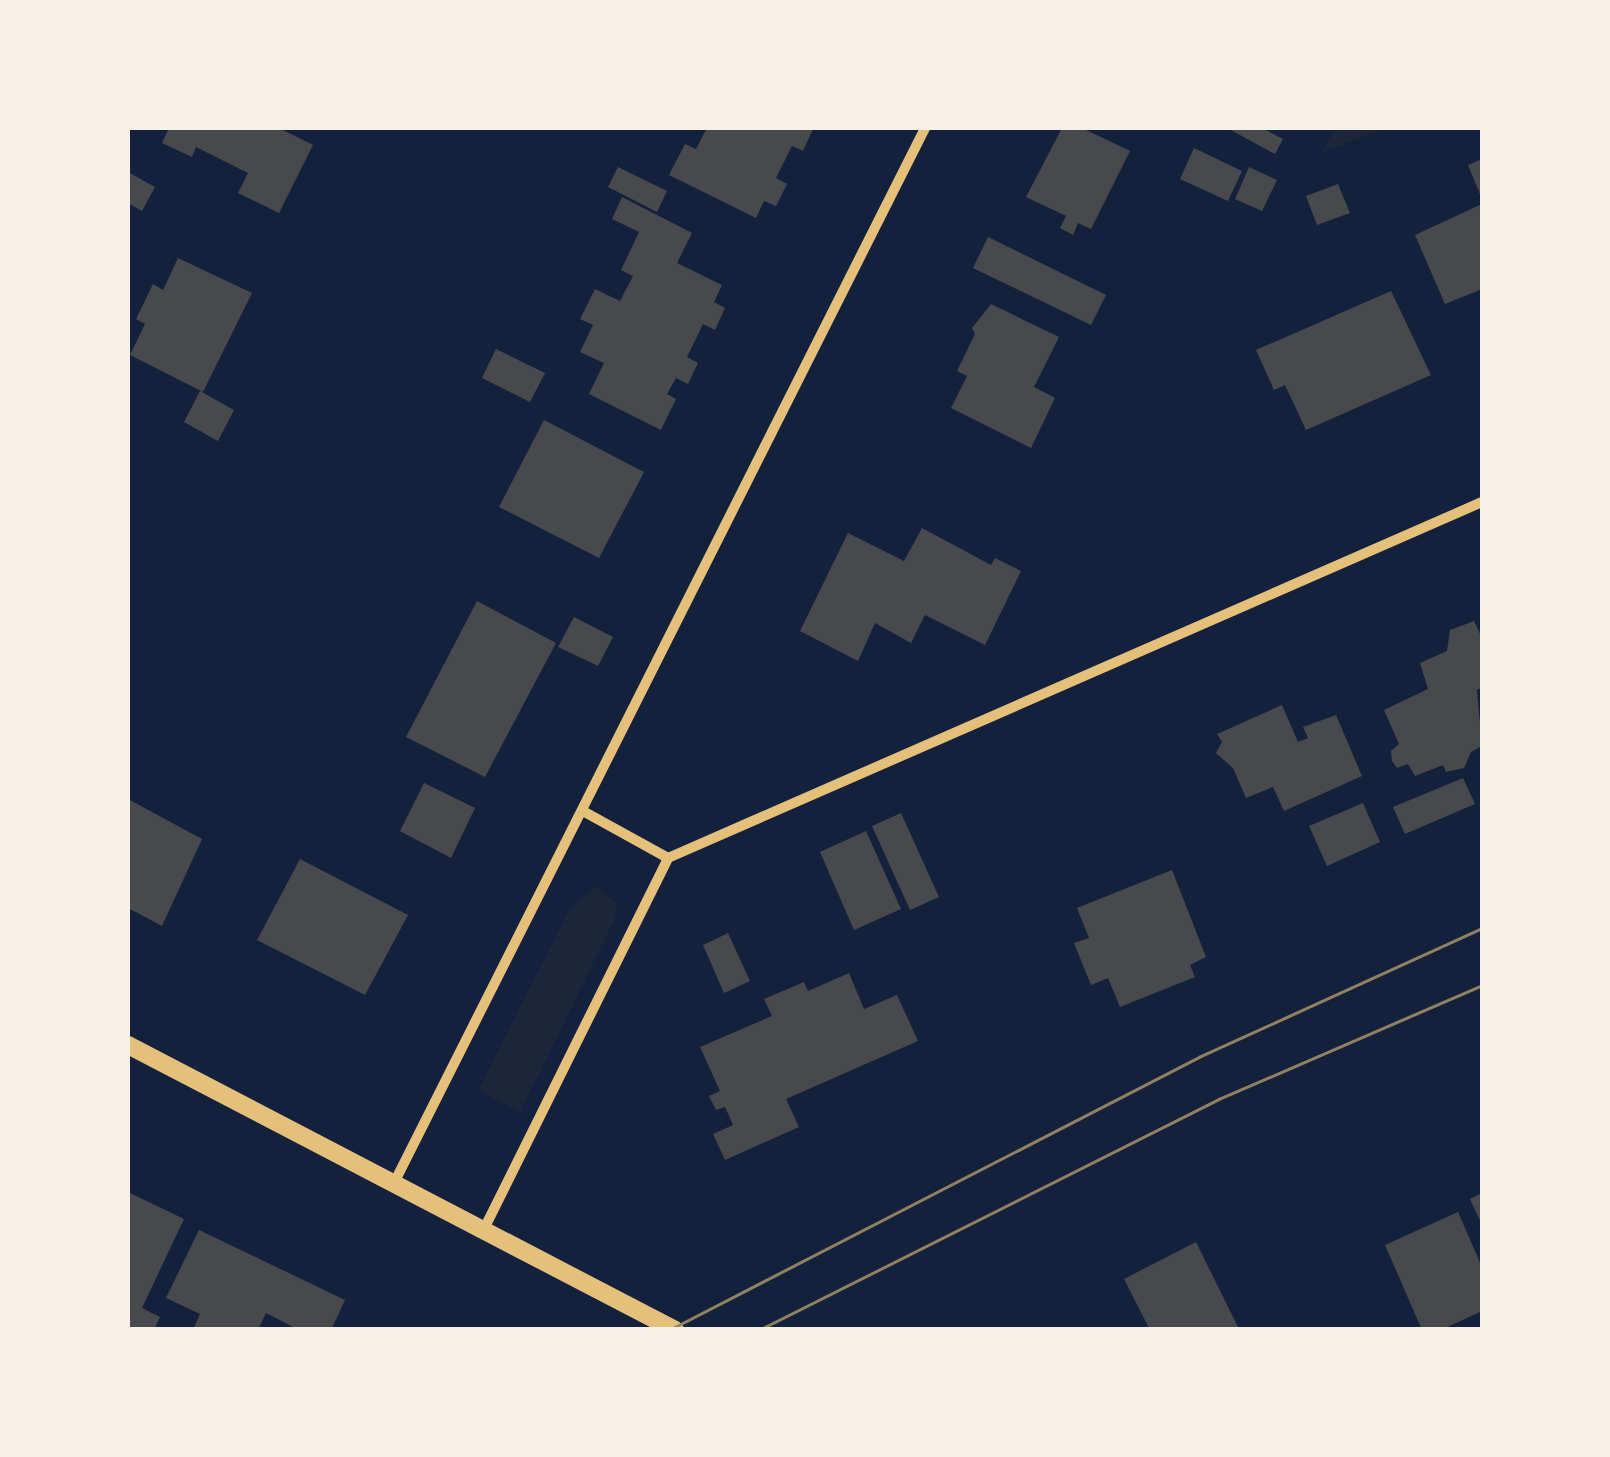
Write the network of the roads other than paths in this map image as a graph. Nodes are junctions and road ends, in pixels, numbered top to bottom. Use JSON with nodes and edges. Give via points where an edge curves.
{"nodes":[{"id":1,"x":925,"y":128,"type":"edge"},
{"id":2,"x":1482,"y":502,"type":"edge"},
{"id":3,"x":583,"y":811,"type":"junction"},
{"id":4,"x":668,"y":858,"type":"junction"},
{"id":5,"x":128,"y":1045,"type":"edge"},
{"id":6,"x":395,"y":1181,"type":"junction"},
{"id":7,"x":484,"y":1228,"type":"junction"},
{"id":8,"x":675,"y":1330,"type":"edge"}],
"edges":[{"from":1,"to":3,"type":"street"},
{"from":2,"to":4,"type":"street"},
{"from":3,"to":4,"type":"street"},
{"from":3,"to":6,"type":"street"},
{"from":4,"to":7,"type":"street"},
{"from":5,"to":6,"type":"street"},
{"from":6,"to":7,"type":"street"},
{"from":7,"to":8,"type":"street"}]}
